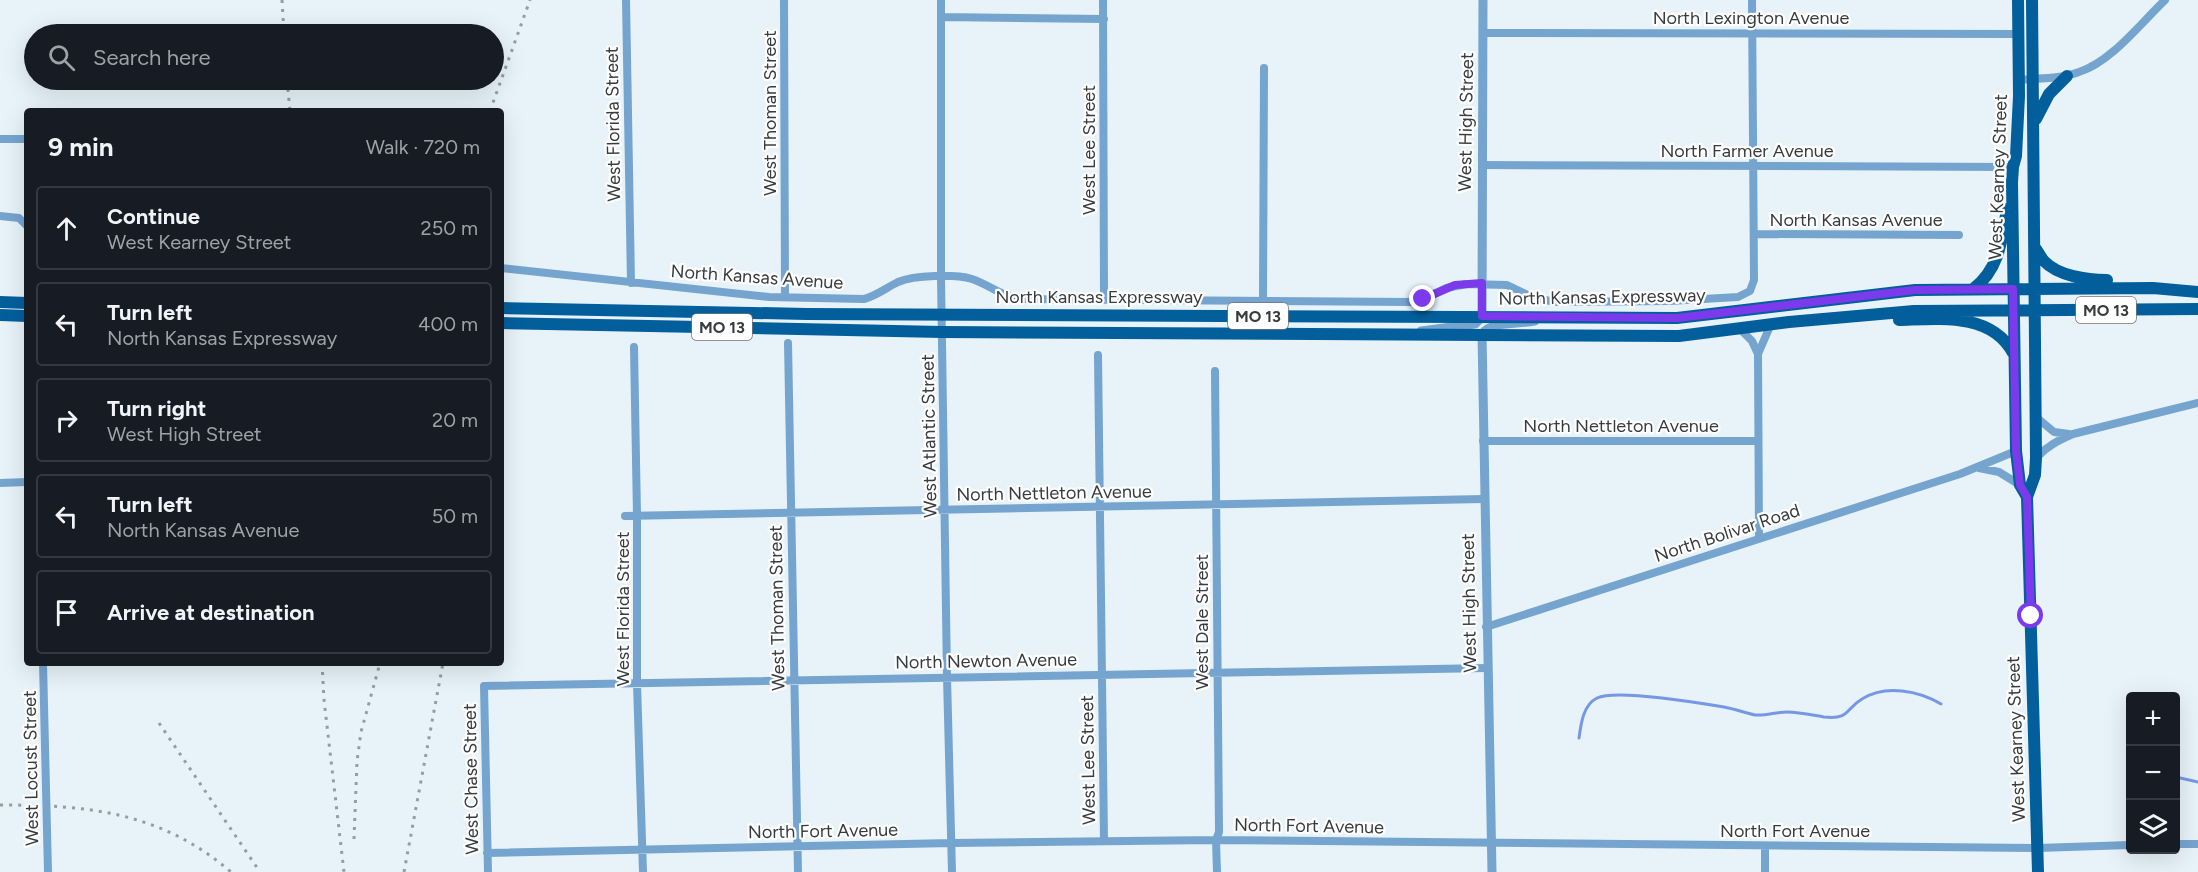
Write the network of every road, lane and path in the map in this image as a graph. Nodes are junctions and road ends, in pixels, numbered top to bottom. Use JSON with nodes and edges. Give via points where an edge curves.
{"nodes":[{"id":1,"x":626,"y":0,"type":"edge"},
{"id":2,"x":784,"y":0,"type":"edge"},
{"id":3,"x":941,"y":0,"type":"edge"},
{"id":4,"x":1103,"y":0,"type":"edge"},
{"id":5,"x":1483,"y":0,"type":"edge"},
{"id":6,"x":1752,"y":0,"type":"edge"},
{"id":7,"x":2018,"y":0,"type":"edge"},
{"id":8,"x":2032,"y":0,"type":"edge"},
{"id":9,"x":2165,"y":0,"type":"edge"},
{"id":10,"x":941,"y":17,"type":"junction"},
{"id":11,"x":1104,"y":18,"type":"junction"},
{"id":12,"x":1483,"y":33,"type":"junction"},
{"id":13,"x":1753,"y":33,"type":"junction"},
{"id":14,"x":2018,"y":34,"type":"junction"},
{"id":15,"x":1264,"y":68,"type":"dead end"},
{"id":16,"x":2067,"y":76,"type":"junction"},
{"id":17,"x":2033,"y":79,"type":"junction"},
{"id":18,"x":2019,"y":80,"type":"junction"},
{"id":19,"x":2034,"y":126,"type":"junction"},
{"id":20,"x":0,"y":139,"type":"edge"},
{"id":21,"x":24,"y":139,"type":"edge"},
{"id":22,"x":1482,"y":165,"type":"junction"},
{"id":23,"x":1754,"y":166,"type":"junction"},
{"id":24,"x":2013,"y":167,"type":"junction"},
{"id":25,"x":2012,"y":182,"type":"junction"},
{"id":26,"x":0,"y":216,"type":"edge"},
{"id":27,"x":24,"y":223,"type":"edge"},
{"id":28,"x":1754,"y":234,"type":"junction"},
{"id":29,"x":1959,"y":235,"type":"dead end"},
{"id":30,"x":2035,"y":247,"type":"junction"},
{"id":31,"x":504,"y":268,"type":"edge"},
{"id":32,"x":941,"y":277,"type":"junction"},
{"id":33,"x":631,"y":283,"type":"junction"},
{"id":34,"x":1482,"y":283,"type":"junction"},
{"id":35,"x":1973,"y":289,"type":"junction"},
{"id":36,"x":2013,"y":289,"type":"junction"},
{"id":37,"x":2035,"y":289,"type":"junction"},
{"id":38,"x":2194,"y":291,"type":"edge"},
{"id":39,"x":785,"y":297,"type":"junction"},
{"id":40,"x":1104,"y":300,"type":"junction"},
{"id":41,"x":1263,"y":300,"type":"junction"},
{"id":42,"x":24,"y":304,"type":"edge"},
{"id":43,"x":504,"y":308,"type":"edge"},
{"id":44,"x":1,"y":309,"type":"edge"},
{"id":45,"x":2198,"y":309,"type":"edge"},
{"id":46,"x":2013,"y":311,"type":"junction"},
{"id":47,"x":2035,"y":311,"type":"junction"},
{"id":48,"x":942,"y":314,"type":"junction"},
{"id":49,"x":24,"y":315,"type":"edge"},
{"id":50,"x":1853,"y":315,"type":"junction"},
{"id":51,"x":1482,"y":316,"type":"junction"},
{"id":52,"x":1554,"y":316,"type":"junction"},
{"id":53,"x":504,"y":323,"type":"edge"},
{"id":54,"x":1771,"y":324,"type":"junction"},
{"id":55,"x":1739,"y":328,"type":"junction"},
{"id":56,"x":942,"y":332,"type":"junction"},
{"id":57,"x":1411,"y":334,"type":"junction"},
{"id":58,"x":1482,"y":334,"type":"junction"},
{"id":59,"x":788,"y":343,"type":"dead end"},
{"id":60,"x":633,"y":347,"type":"dead end"},
{"id":61,"x":1758,"y":354,"type":"junction"},
{"id":62,"x":2013,"y":354,"type":"junction"},
{"id":63,"x":1098,"y":355,"type":"dead end"},
{"id":64,"x":1215,"y":370,"type":"dead end"},
{"id":65,"x":2198,"y":403,"type":"edge"},
{"id":66,"x":2036,"y":416,"type":"junction"},
{"id":67,"x":2073,"y":434,"type":"junction"},
{"id":68,"x":1483,"y":441,"type":"junction"},
{"id":69,"x":1758,"y":441,"type":"junction"},
{"id":70,"x":2016,"y":451,"type":"junction"},
{"id":71,"x":2036,"y":458,"type":"junction"},
{"id":72,"x":1978,"y":467,"type":"junction"},
{"id":73,"x":24,"y":482,"type":"edge"},
{"id":74,"x":0,"y":483,"type":"edge"},
{"id":75,"x":2020,"y":485,"type":"junction"},
{"id":76,"x":2027,"y":497,"type":"junction"},
{"id":77,"x":1484,"y":499,"type":"junction"},
{"id":78,"x":1216,"y":506,"type":"junction"},
{"id":79,"x":1101,"y":508,"type":"junction"},
{"id":80,"x":945,"y":509,"type":"junction"},
{"id":81,"x":791,"y":513,"type":"junction"},
{"id":82,"x":625,"y":516,"type":"dead end"},
{"id":83,"x":638,"y":516,"type":"junction"},
{"id":84,"x":1759,"y":538,"type":"junction"},
{"id":85,"x":1486,"y":627,"type":"junction"},
{"id":86,"x":43,"y":666,"type":"edge"},
{"id":87,"x":1487,"y":668,"type":"junction"},
{"id":88,"x":1217,"y":672,"type":"junction"},
{"id":89,"x":1102,"y":674,"type":"junction"},
{"id":90,"x":947,"y":677,"type":"junction"},
{"id":91,"x":793,"y":680,"type":"junction"},
{"id":92,"x":637,"y":684,"type":"junction"},
{"id":93,"x":484,"y":686,"type":"joint"},
{"id":94,"x":1216,"y":840,"type":"junction"},
{"id":95,"x":1104,"y":841,"type":"junction"},
{"id":96,"x":952,"y":843,"type":"junction"},
{"id":97,"x":1491,"y":843,"type":"junction"},
{"id":98,"x":2180,"y":844,"type":"edge"},
{"id":99,"x":2198,"y":844,"type":"edge"},
{"id":100,"x":2126,"y":845,"type":"edge"},
{"id":101,"x":1765,"y":846,"type":"junction"},
{"id":102,"x":798,"y":847,"type":"junction"},
{"id":103,"x":2038,"y":848,"type":"junction"},
{"id":104,"x":642,"y":850,"type":"junction"},
{"id":105,"x":487,"y":854,"type":"junction"},
{"id":106,"x":48,"y":872,"type":"edge"},
{"id":107,"x":488,"y":872,"type":"edge"},
{"id":108,"x":643,"y":872,"type":"edge"},
{"id":109,"x":798,"y":872,"type":"edge"},
{"id":110,"x":952,"y":872,"type":"edge"},
{"id":111,"x":1217,"y":872,"type":"edge"},
{"id":112,"x":1492,"y":872,"type":"edge"},
{"id":113,"x":1765,"y":872,"type":"edge"},
{"id":114,"x":2038,"y":872,"type":"edge"}],
"edges":[{"from":1,"to":33,"type":"street","name":"West Florida Street"},
{"from":2,"to":39,"type":"street","name":"West Thoman Street"},
{"from":3,"to":10,"type":"street","name":"West Atlantic Street"},
{"from":4,"to":11,"type":"street","name":"West Lee Street"},
{"from":5,"to":12,"type":"street","name":"West High Street"},
{"from":6,"to":13,"type":"street"},
{"from":7,"to":14,"type":"main road","name":"West Kearney Street"},
{"from":8,"to":17,"type":"main road","name":"West Kearney Street"},
{"from":9,"to":16,"type":"street","via":[[2104,60]]},
{"from":10,"to":11,"type":"street"},
{"from":10,"to":32,"type":"street","name":"West Atlantic Street"},
{"from":11,"to":40,"type":"street","name":"West Lee Street"},
{"from":12,"to":13,"type":"street","name":"North Lexington Avenue"},
{"from":12,"to":22,"type":"street","name":"West High Street"},
{"from":13,"to":14,"type":"street","name":"North Lexington Avenue"},
{"from":13,"to":23,"type":"street"},
{"from":14,"to":18,"type":"main road","name":"West Kearney Street"},
{"from":15,"to":41,"type":"street"},
{"from":16,"to":17,"type":"street"},
{"from":16,"to":19,"type":"main road","via":[[2049,94]]},
{"from":17,"to":18,"type":"street"},
{"from":17,"to":19,"type":"main road","name":"West Kearney Street"},
{"from":18,"to":24,"type":"main road","name":"West Kearney Street"},
{"from":19,"to":30,"type":"main road","name":"West Kearney Street"},
{"from":20,"to":21,"type":"street"},
{"from":22,"to":23,"type":"street","name":"North Farmer Avenue"},
{"from":22,"to":34,"type":"street","name":"West High Street"},
{"from":23,"to":24,"type":"street","name":"North Farmer Avenue"},
{"from":23,"to":28,"type":"street"},
{"from":24,"to":25,"type":"main road","name":"West Kearney Street"},
{"from":25,"to":35,"type":"main road","via":[[2000,249],[1984,281]]},
{"from":25,"to":36,"type":"main road","name":"West Kearney Street"},
{"from":26,"to":27,"type":"street","via":[[19,218]]},
{"from":28,"to":29,"type":"street","name":"North Kansas Avenue"},
{"from":28,"to":34,"type":"street","name":"North Kansas Avenue","via":[[1754,280],[1750,291],[1738,297],[1556,302],[1507,285]]},
{"from":30,"to":37,"type":"main road","name":"West Kearney Street"},
{"from":30,"to":38,"type":"main road","via":[[2044,261],[2074,276],[2093,280],[2154,280]]},
{"from":31,"to":33,"type":"street","name":"North Kansas Avenue"},
{"from":32,"to":39,"type":"street","name":"North Kansas Avenue","via":[[904,280],[864,299]]},
{"from":32,"to":40,"type":"street","name":"North Kansas Avenue","via":[[972,279],[1020,299]]},
{"from":32,"to":48,"type":"street","name":"West Atlantic Street"},
{"from":33,"to":39,"type":"street","name":"North Kansas Avenue"},
{"from":34,"to":41,"type":"street","name":"North Kansas Avenue","via":[[1455,285],[1411,302]]},
{"from":34,"to":51,"type":"street","name":"West High Street"},
{"from":35,"to":36,"type":"main road","name":"North Kansas Expressway","number":"MO 13"},
{"from":35,"to":52,"type":"main road","name":"North Kansas Expressway","number":"MO 13","via":[[1915,290],[1677,318]]},
{"from":36,"to":37,"type":"main road","name":"North Kansas Expressway","number":"MO 13"},
{"from":36,"to":46,"type":"main road","name":"West Kearney Street"},
{"from":37,"to":38,"type":"main road","name":"North Kansas Expressway","number":"MO 13"},
{"from":37,"to":47,"type":"main road","name":"West Kearney Street"},
{"from":40,"to":41,"type":"street","name":"North Kansas Avenue"},
{"from":42,"to":44,"type":"main road"},
{"from":43,"to":48,"type":"main road","name":"North Kansas Expressway","number":"MO 13"},
{"from":44,"to":49,"type":"main road"},
{"from":45,"to":47,"type":"main road","name":"North Kansas Expressway","number":"MO 13"},
{"from":46,"to":47,"type":"main road","name":"North Kansas Expressway","number":"MO 13"},
{"from":46,"to":50,"type":"main road","name":"North Kansas Expressway","number":"MO 13"},
{"from":46,"to":62,"type":"main road","name":"West Kearney Street"},
{"from":47,"to":66,"type":"main road","name":"West Kearney Street"},
{"from":48,"to":51,"type":"main road","name":"North Kansas Expressway","number":"MO 13"},
{"from":48,"to":56,"type":"street","name":"West Atlantic Street"},
{"from":50,"to":54,"type":"main road","name":"North Kansas Expressway","number":"MO 13"},
{"from":50,"to":62,"type":"main road","via":[[1965,321],[2000,335]]},
{"from":51,"to":52,"type":"main road","name":"North Kansas Expressway","number":"MO 13"},
{"from":51,"to":57,"type":"street","via":[[1475,324]]},
{"from":52,"to":58,"type":"street","via":[[1489,327]]},
{"from":53,"to":56,"type":"main road","name":"North Kansas Expressway","number":"MO 13"},
{"from":54,"to":55,"type":"main road","name":"North Kansas Expressway","number":"MO 13"},
{"from":54,"to":61,"type":"street"},
{"from":55,"to":58,"type":"main road","name":"North Kansas Expressway","number":"MO 13","via":[[1679,336]]},
{"from":55,"to":61,"type":"street"},
{"from":56,"to":57,"type":"main road","name":"North Kansas Expressway","number":"MO 13"},
{"from":56,"to":80,"type":"street","name":"West Atlantic Street"},
{"from":57,"to":58,"type":"main road","name":"North Kansas Expressway","number":"MO 13"},
{"from":58,"to":68,"type":"street","name":"West High Street"},
{"from":59,"to":81,"type":"street","name":"West Thoman Street"},
{"from":60,"to":83,"type":"street","name":"West Florida Street"},
{"from":61,"to":69,"type":"street"},
{"from":62,"to":70,"type":"main road","name":"West Kearney Street"},
{"from":63,"to":79,"type":"street","name":"West Lee Street"},
{"from":64,"to":78,"type":"street","name":"West Dale Street"},
{"from":65,"to":67,"type":"street"},
{"from":66,"to":67,"type":"street","via":[[2054,432]]},
{"from":66,"to":71,"type":"main road","name":"West Kearney Street"},
{"from":67,"to":71,"type":"street"},
{"from":68,"to":69,"type":"street","name":"North Nettleton Avenue"},
{"from":68,"to":77,"type":"street","name":"West High Street"},
{"from":69,"to":84,"type":"street"},
{"from":70,"to":72,"type":"street","name":"North Bolivar Road"},
{"from":70,"to":75,"type":"main road","name":"West Kearney Street"},
{"from":71,"to":76,"type":"main road","name":"West Kearney Street","via":[[2035,476]]},
{"from":72,"to":75,"type":"street","via":[[1999,472]]},
{"from":72,"to":84,"type":"street","name":"North Bolivar Road"},
{"from":73,"to":74,"type":"street"},
{"from":75,"to":76,"type":"main road","name":"West Kearney Street"},
{"from":76,"to":103,"type":"main road","name":"West Kearney Street"},
{"from":77,"to":78,"type":"street","name":"North Nettleton Avenue"},
{"from":77,"to":85,"type":"street","name":"West High Street"},
{"from":78,"to":79,"type":"street","name":"North Nettleton Avenue"},
{"from":78,"to":88,"type":"street","name":"West Dale Street"},
{"from":79,"to":80,"type":"street","name":"North Nettleton Avenue"},
{"from":79,"to":89,"type":"street","name":"West Lee Street"},
{"from":80,"to":81,"type":"street","name":"North Nettleton Avenue"},
{"from":80,"to":90,"type":"street","name":"West Atlantic Street"},
{"from":81,"to":83,"type":"street","name":"North Nettleton Avenue"},
{"from":81,"to":91,"type":"street","name":"West Thoman Street"},
{"from":82,"to":83,"type":"street","name":"North Nettleton Avenue"},
{"from":83,"to":92,"type":"street","name":"West Florida Street"},
{"from":84,"to":85,"type":"street","name":"North Bolivar Road"},
{"from":85,"to":87,"type":"street","name":"West High Street"},
{"from":86,"to":106,"type":"street","name":"West Locust Street"},
{"from":87,"to":88,"type":"street","name":"North Newton Avenue"},
{"from":87,"to":97,"type":"street","name":"West High Street"},
{"from":88,"to":89,"type":"street","name":"North Newton Avenue"},
{"from":88,"to":94,"type":"street","name":"West Dale Street"},
{"from":89,"to":90,"type":"street","name":"North Newton Avenue"},
{"from":89,"to":95,"type":"street","name":"West Lee Street"},
{"from":90,"to":91,"type":"street","name":"North Newton Avenue"},
{"from":90,"to":96,"type":"street","name":"West Atlantic Street"},
{"from":91,"to":92,"type":"street","name":"North Newton Avenue"},
{"from":91,"to":102,"type":"street","name":"West Thoman Street"},
{"from":92,"to":93,"type":"street","name":"North Newton Avenue"},
{"from":92,"to":104,"type":"street","name":"West Florida Street"},
{"from":93,"to":105,"type":"street","name":"West Chase Street"},
{"from":94,"to":95,"type":"street","name":"North Fort Avenue"},
{"from":94,"to":97,"type":"street","name":"North Fort Avenue"},
{"from":94,"to":111,"type":"street","name":"West Dale Street"},
{"from":95,"to":96,"type":"street","name":"North Fort Avenue"},
{"from":96,"to":102,"type":"street","name":"North Fort Avenue"},
{"from":96,"to":110,"type":"street","name":"West Atlantic Street"},
{"from":97,"to":101,"type":"street","name":"North Fort Avenue"},
{"from":97,"to":112,"type":"street","name":"West High Street"},
{"from":98,"to":99,"type":"street"},
{"from":100,"to":103,"type":"street","name":"North Fort Avenue"},
{"from":101,"to":103,"type":"street","name":"North Fort Avenue"},
{"from":101,"to":113,"type":"street"},
{"from":102,"to":104,"type":"street","name":"North Fort Avenue"},
{"from":102,"to":109,"type":"street","name":"West Thoman Street"},
{"from":103,"to":114,"type":"main road","name":"West Kearney Street"},
{"from":104,"to":105,"type":"street","name":"North Fort Avenue"},
{"from":104,"to":108,"type":"street","name":"West Florida Street"},
{"from":105,"to":107,"type":"street","name":"West Chase Street"}]}
